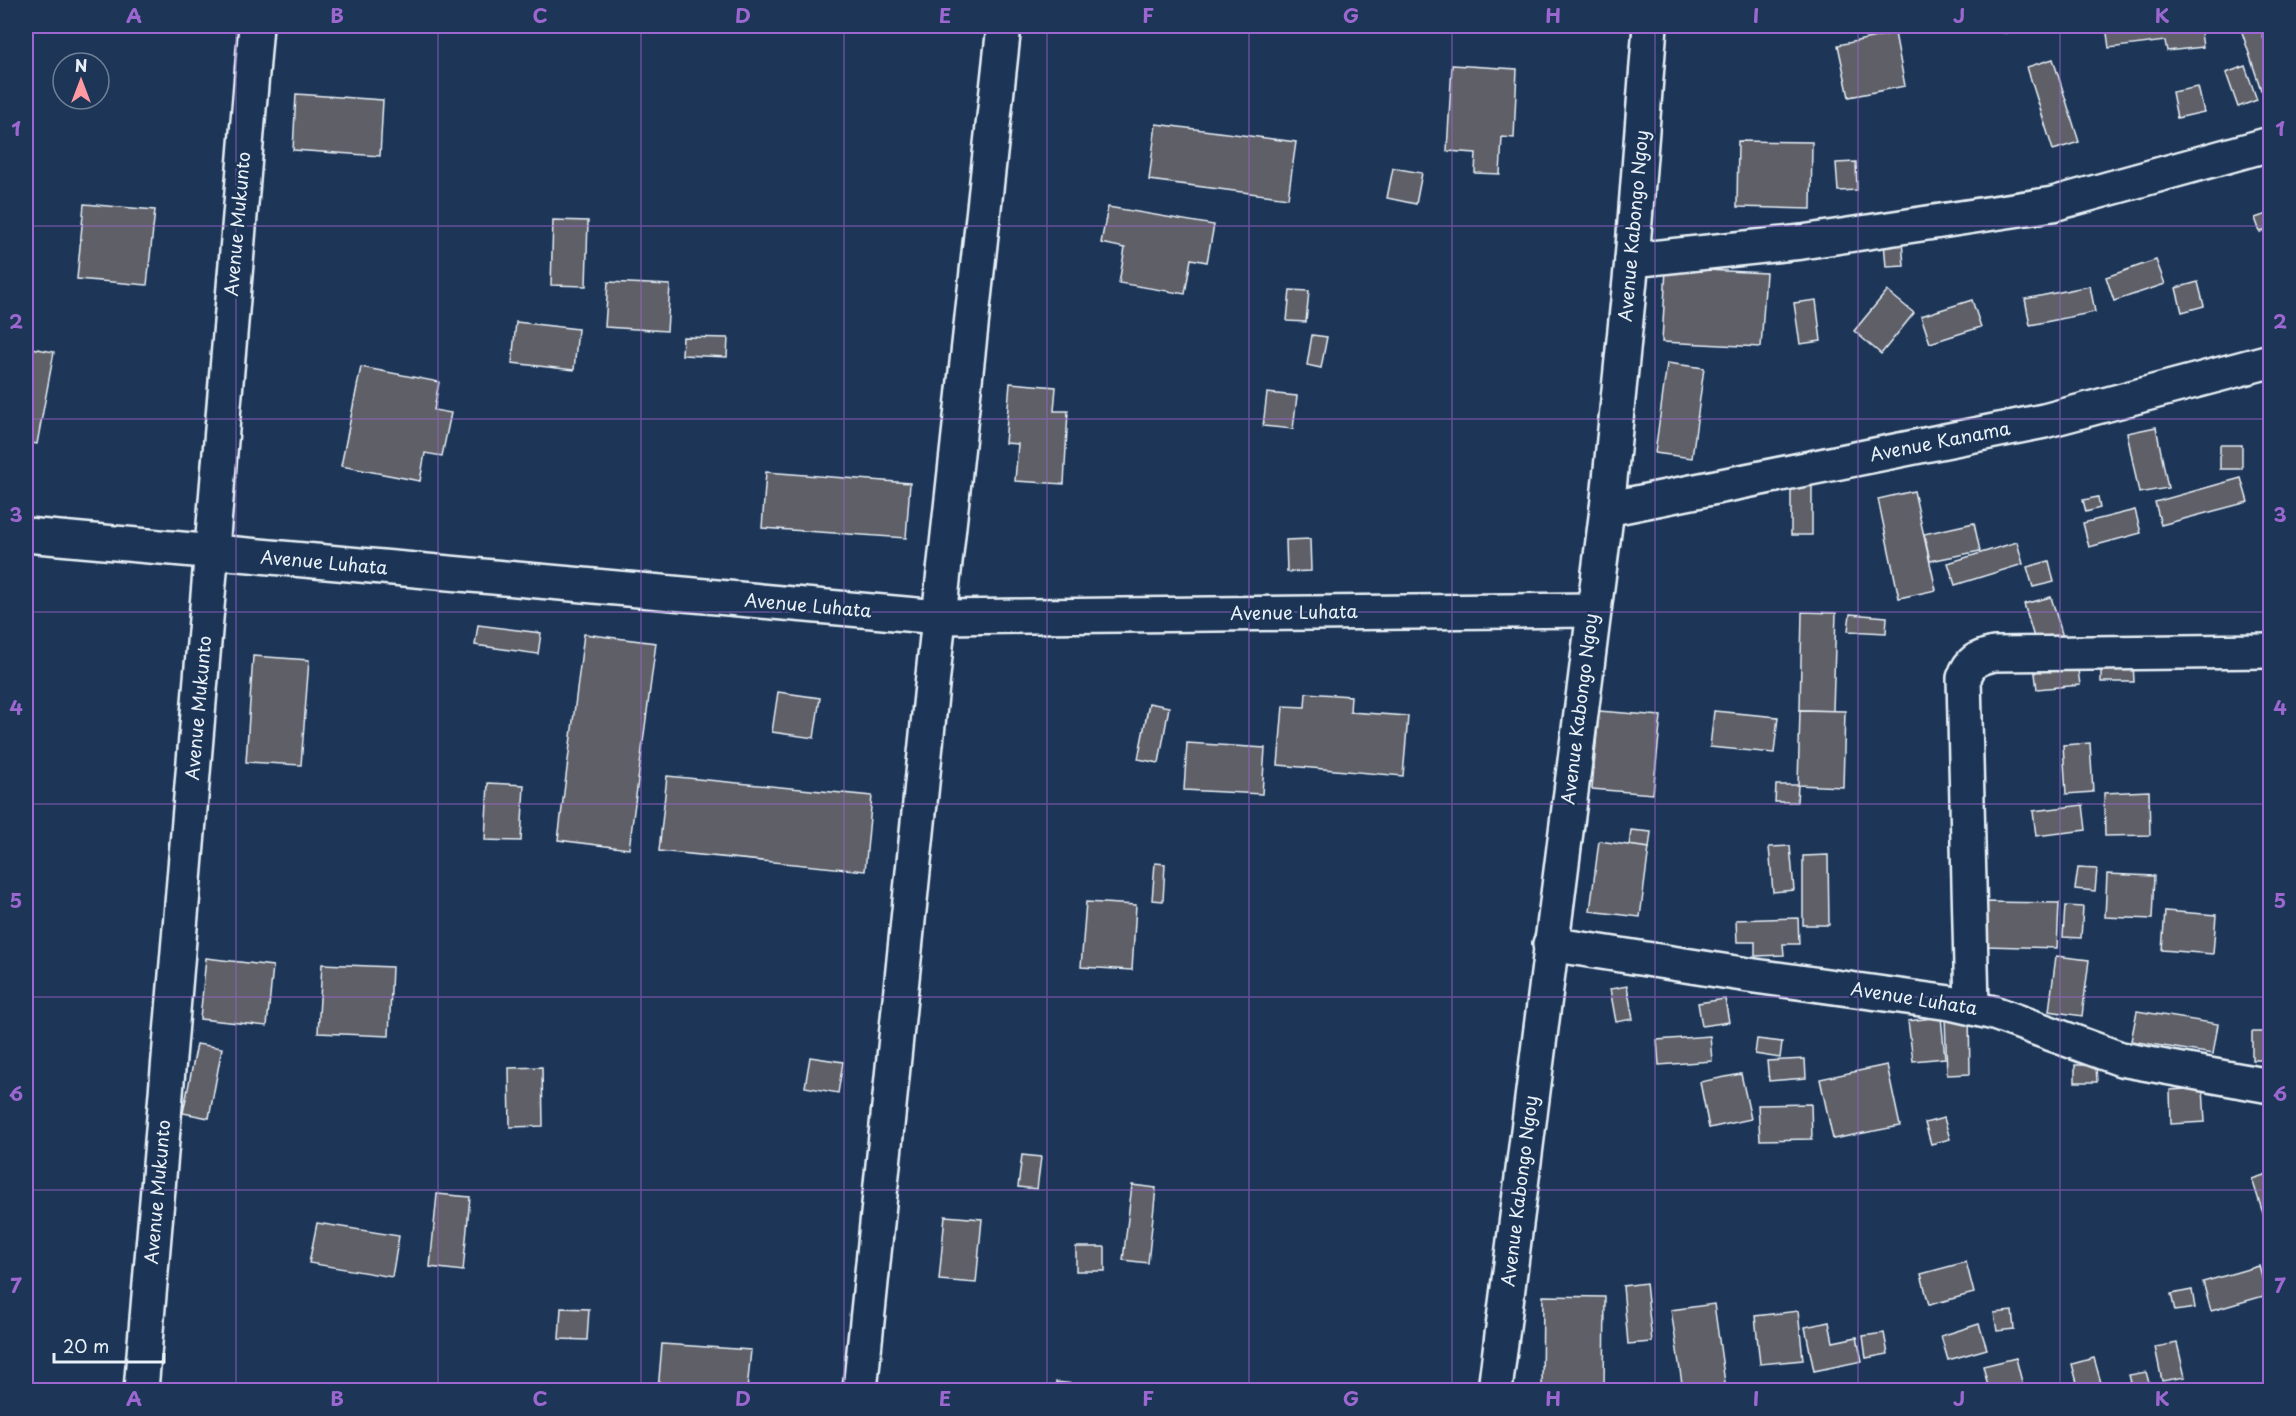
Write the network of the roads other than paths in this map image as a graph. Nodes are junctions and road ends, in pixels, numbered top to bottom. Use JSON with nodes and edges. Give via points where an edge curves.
{"nodes":[{"id":1,"x":256,"y":26,"type":"edge"},
{"id":2,"x":1004,"y":26,"type":"edge"},
{"id":3,"x":1650,"y":26,"type":"edge"},
{"id":4,"x":2271,"y":144,"type":"edge"},
{"id":5,"x":1632,"y":260,"type":"junction"},
{"id":6,"x":2271,"y":361,"type":"edge"},
{"id":7,"x":1606,"y":509,"type":"junction"},
{"id":8,"x":26,"y":535,"type":"edge"},
{"id":9,"x":212,"y":553,"type":"junction"},
{"id":10,"x":1593,"y":610,"type":"junction"},
{"id":11,"x":939,"y":617,"type":"junction"},
{"id":12,"x":2271,"y":651,"type":"edge"},
{"id":13,"x":1550,"y":944,"type":"junction"},
{"id":14,"x":1971,"y":1007,"type":"junction"},
{"id":15,"x":2271,"y":1086,"type":"edge"},
{"id":16,"x":141,"y":1390,"type":"edge"},
{"id":17,"x":860,"y":1390,"type":"edge"},
{"id":18,"x":1496,"y":1390,"type":"edge"}],
"edges":[{"from":1,"to":9,"type":"street","name":"Avenue Mukunto"},
{"from":2,"to":11,"type":"street"},
{"from":3,"to":5,"type":"street","name":"Avenue Kabongo Ngoy"},
{"from":4,"to":5,"type":"street","via":[[2053,204],[1802,242]]},
{"from":5,"to":7,"type":"street","name":"Avenue Kabongo Ngoy"},
{"from":6,"to":7,"type":"street","name":"Avenue Kanama","via":[[2044,421]]},
{"from":7,"to":10,"type":"street","name":"Avenue Kabongo Ngoy"},
{"from":8,"to":9,"type":"street","name":"Avenue Luhata"},
{"from":9,"to":11,"type":"street","name":"Avenue Luhata"},
{"from":9,"to":16,"type":"street","name":"Avenue Mukunto"},
{"from":10,"to":11,"type":"street","name":"Avenue Luhata"},
{"from":10,"to":13,"type":"street","name":"Avenue Kabongo Ngoy"},
{"from":11,"to":17,"type":"street"},
{"from":12,"to":14,"type":"street","via":[[1994,654],[1969,665],[1964,678]]},
{"from":13,"to":14,"type":"street","name":"Avenue Luhata"},
{"from":13,"to":18,"type":"street","name":"Avenue Kabongo Ngoy"},
{"from":14,"to":15,"type":"street","name":"Avenue Luhata","via":[[2121,1059]]}]}
